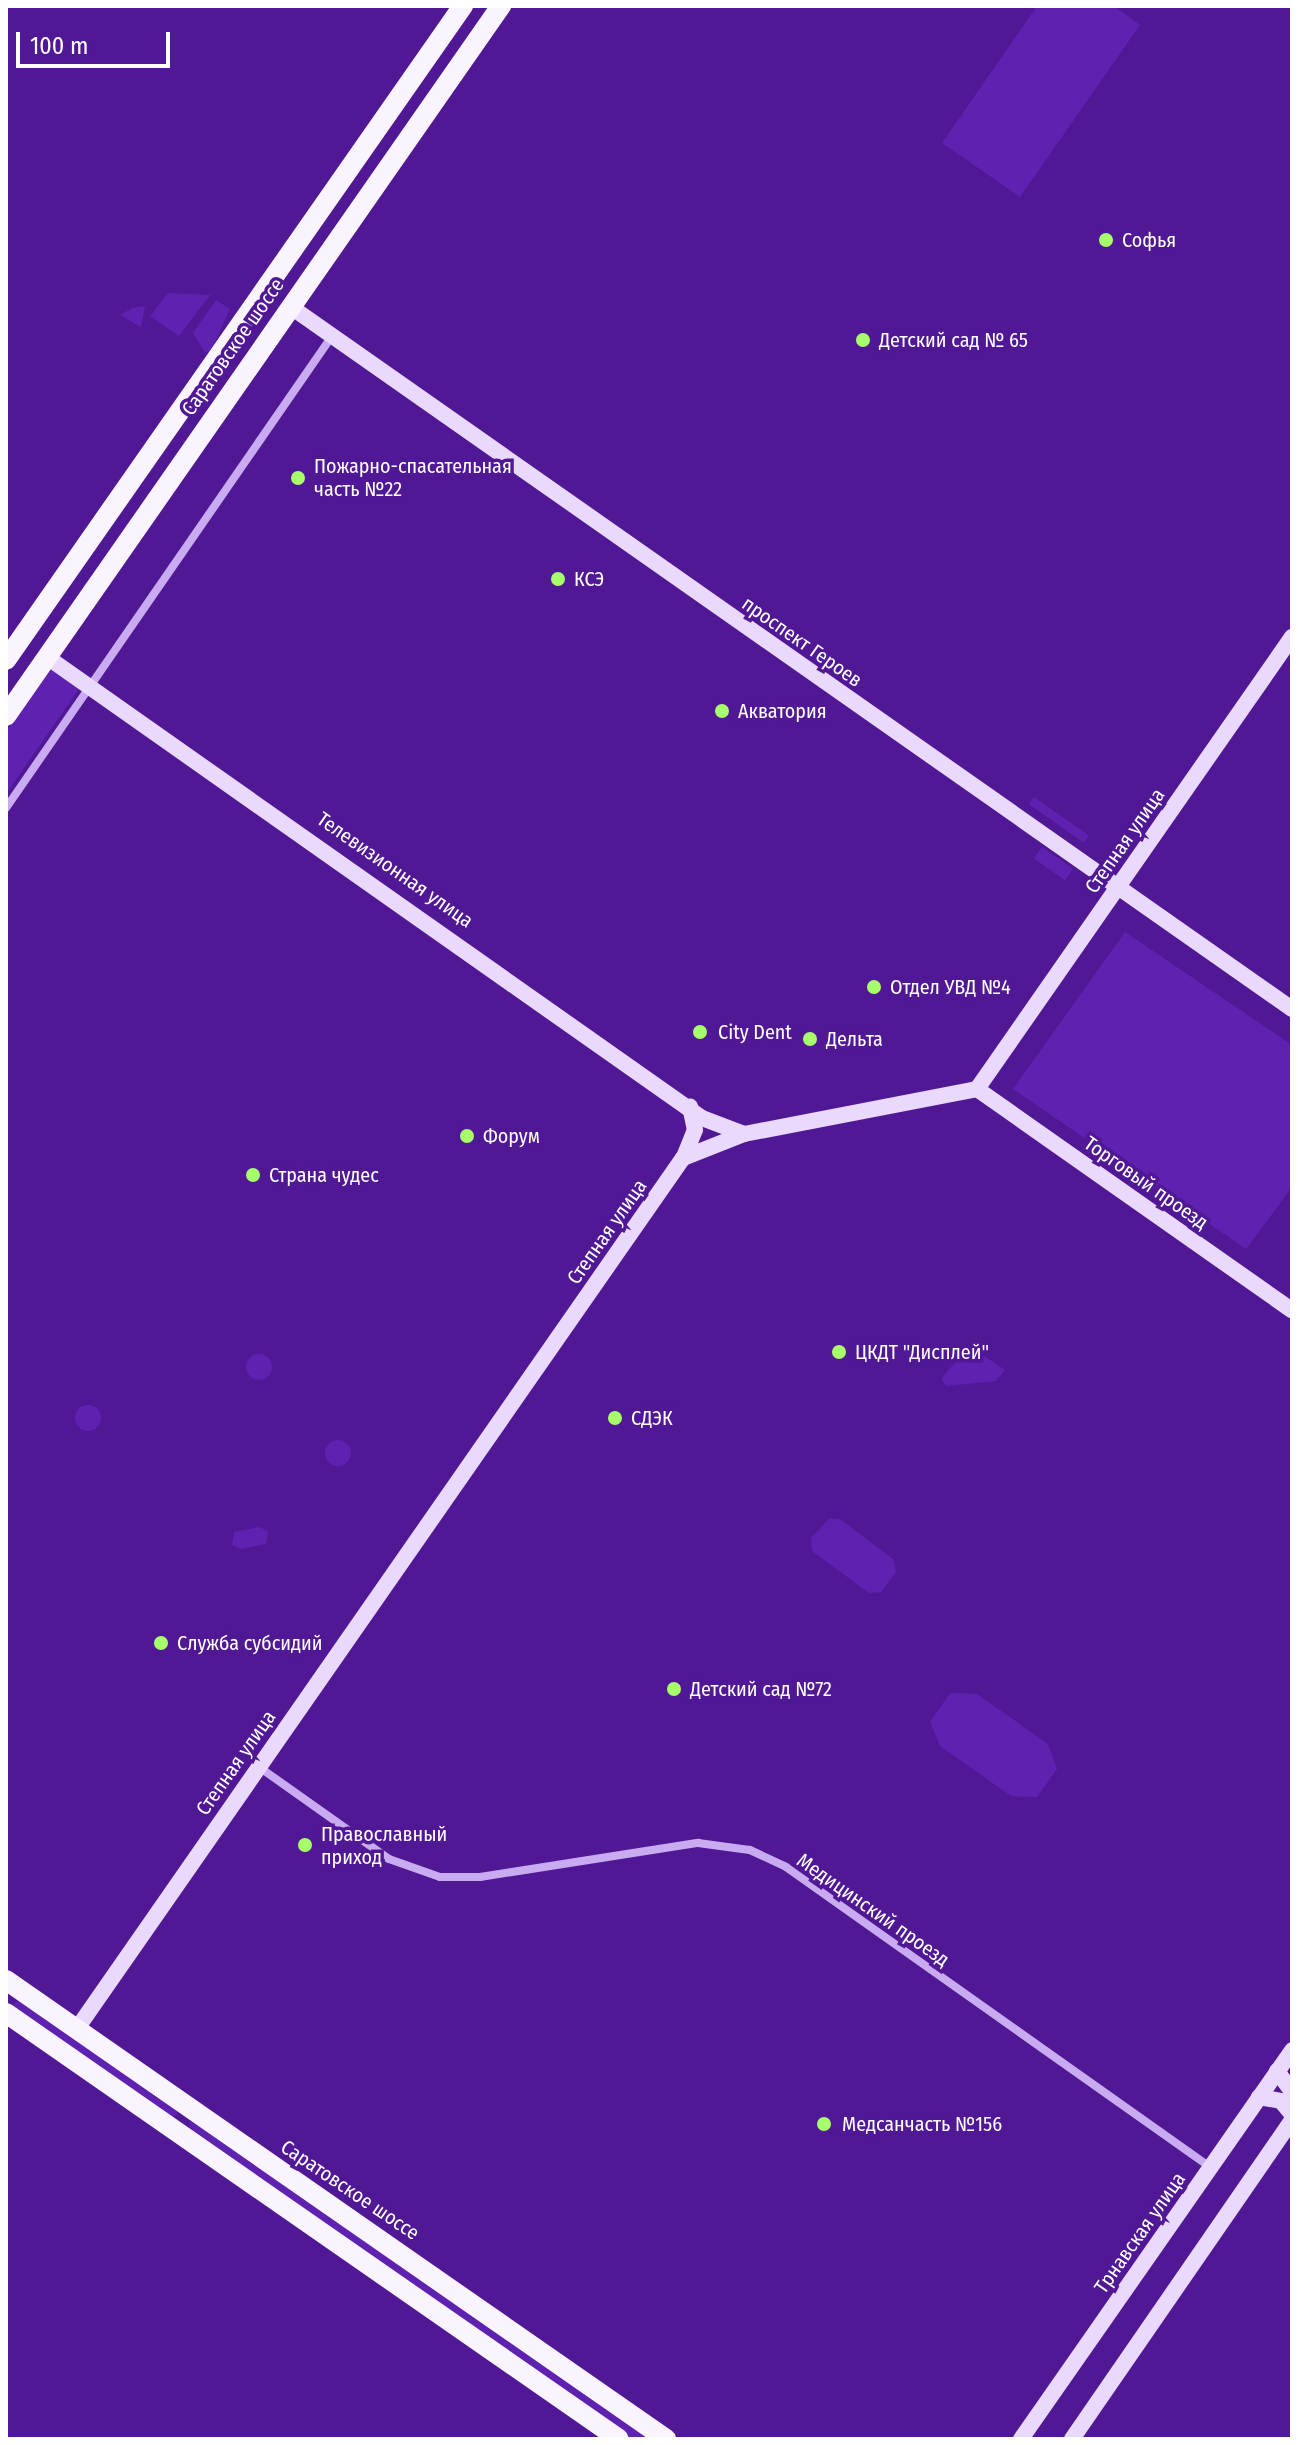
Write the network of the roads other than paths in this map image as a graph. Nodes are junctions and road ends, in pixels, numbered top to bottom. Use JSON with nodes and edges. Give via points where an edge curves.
{"nodes":[{"id":1,"x":463,"y":6,"type":"edge"},
{"id":2,"x":501,"y":6,"type":"edge"},
{"id":3,"x":338,"y":184,"type":"junction"},
{"id":4,"x":364,"y":202,"type":"junction"},
{"id":5,"x":291,"y":307,"type":"junction"},
{"id":6,"x":332,"y":336,"type":"junction"},
{"id":7,"x":181,"y":408,"type":"junction"},
{"id":8,"x":208,"y":426,"type":"junction"},
{"id":9,"x":1292,"y":637,"type":"edge"},
{"id":10,"x":21,"y":638,"type":"junction"},
{"id":11,"x":47,"y":657,"type":"junction"},
{"id":12,"x":6,"y":660,"type":"edge"},
{"id":13,"x":89,"y":688,"type":"junction"},
{"id":14,"x":6,"y":716,"type":"edge"},
{"id":15,"x":6,"y":808,"type":"edge"},
{"id":16,"x":1117,"y":887,"type":"junction"},
{"id":17,"x":1292,"y":1009,"type":"edge"},
{"id":18,"x":977,"y":1089,"type":"junction"},
{"id":19,"x":689,"y":1107,"type":"junction"},
{"id":20,"x":744,"y":1134,"type":"junction"},
{"id":21,"x":683,"y":1158,"type":"junction"},
{"id":22,"x":1292,"y":1310,"type":"edge"},
{"id":23,"x":259,"y":1766,"type":"junction"},
{"id":24,"x":9,"y":1990,"type":"edge"},
{"id":25,"x":6,"y":2013,"type":"edge"},
{"id":26,"x":76,"y":2030,"type":"junction"},
{"id":27,"x":1292,"y":2050,"type":"edge"},
{"id":28,"x":1277,"y":2071,"type":"junction"},
{"id":29,"x":1292,"y":2092,"type":"edge"},
{"id":30,"x":1259,"y":2097,"type":"junction"},
{"id":31,"x":190,"y":2110,"type":"junction"},
{"id":32,"x":1292,"y":2117,"type":"edge"},
{"id":33,"x":177,"y":2130,"type":"junction"},
{"id":34,"x":1210,"y":2167,"type":"junction"},
{"id":35,"x":619,"y":2439,"type":"edge"},
{"id":36,"x":666,"y":2439,"type":"edge"},
{"id":37,"x":1021,"y":2439,"type":"edge"},
{"id":38,"x":1072,"y":2439,"type":"edge"}],
"edges":[{"from":1,"to":3,"type":"main road","name":"Саратовское шоссе"},
{"from":2,"to":4,"type":"main road","name":"Саратовское шоссе"},
{"from":3,"to":4,"type":"main road"},
{"from":3,"to":7,"type":"main road","name":"Саратовское шоссе"},
{"from":4,"to":5,"type":"main road","name":"Саратовское шоссе"},
{"from":5,"to":6,"type":"street","name":"проспект Героев"},
{"from":5,"to":8,"type":"main road","name":"Саратовское шоссе"},
{"from":6,"to":13,"type":"street"},
{"from":6,"to":16,"type":"street","name":"проспект Героев"},
{"from":7,"to":8,"type":"main road"},
{"from":7,"to":10,"type":"main road","name":"Саратовское шоссе"},
{"from":8,"to":11,"type":"main road","name":"Саратовское шоссе"},
{"from":9,"to":16,"type":"street","name":"Степная улица"},
{"from":10,"to":11,"type":"main road","name":"Телевизионная улица"},
{"from":10,"to":12,"type":"main road","name":"Саратовское шоссе"},
{"from":11,"to":13,"type":"street","name":"Телевизионная улица"},
{"from":11,"to":14,"type":"main road","name":"Саратовское шоссе"},
{"from":13,"to":15,"type":"street"},
{"from":13,"to":19,"type":"street","name":"Телевизионная улица"},
{"from":16,"to":17,"type":"street","name":"проспект Героев"},
{"from":16,"to":18,"type":"street","name":"Степная улица"},
{"from":18,"to":20,"type":"street"},
{"from":18,"to":22,"type":"street","name":"Торговый проезд"},
{"from":19,"to":20,"type":"street","name":"Телевизионная улица","via":[[715,1125]]},
{"from":19,"to":21,"type":"street","via":[[695,1130]]},
{"from":20,"to":21,"type":"street"},
{"from":21,"to":23,"type":"street","name":"Степная улица"},
{"from":23,"to":26,"type":"street","name":"Степная улица"},
{"from":23,"to":34,"type":"street","name":"Медицинский проезд","via":[[389,1859],[440,1877],[480,1877],[698,1843],[750,1850],[786,1867]]},
{"from":24,"to":26,"type":"main road","name":"Саратовское шоссе"},
{"from":25,"to":33,"type":"main road"},
{"from":26,"to":31,"type":"main road","name":"Саратовское шоссе"},
{"from":27,"to":28,"type":"street","name":"Трнавская улица"},
{"from":28,"to":29,"type":"street"},
{"from":28,"to":30,"type":"street","name":"Трнавская улица"},
{"from":30,"to":32,"type":"street","via":[[1281,2101]]},
{"from":30,"to":34,"type":"street","name":"Трнавская улица"},
{"from":31,"to":33,"type":"main road"},
{"from":31,"to":36,"type":"main road","name":"Саратовское шоссе"},
{"from":32,"to":38,"type":"street"},
{"from":33,"to":35,"type":"main road"},
{"from":34,"to":37,"type":"street","name":"Трнавская улица"}]}
